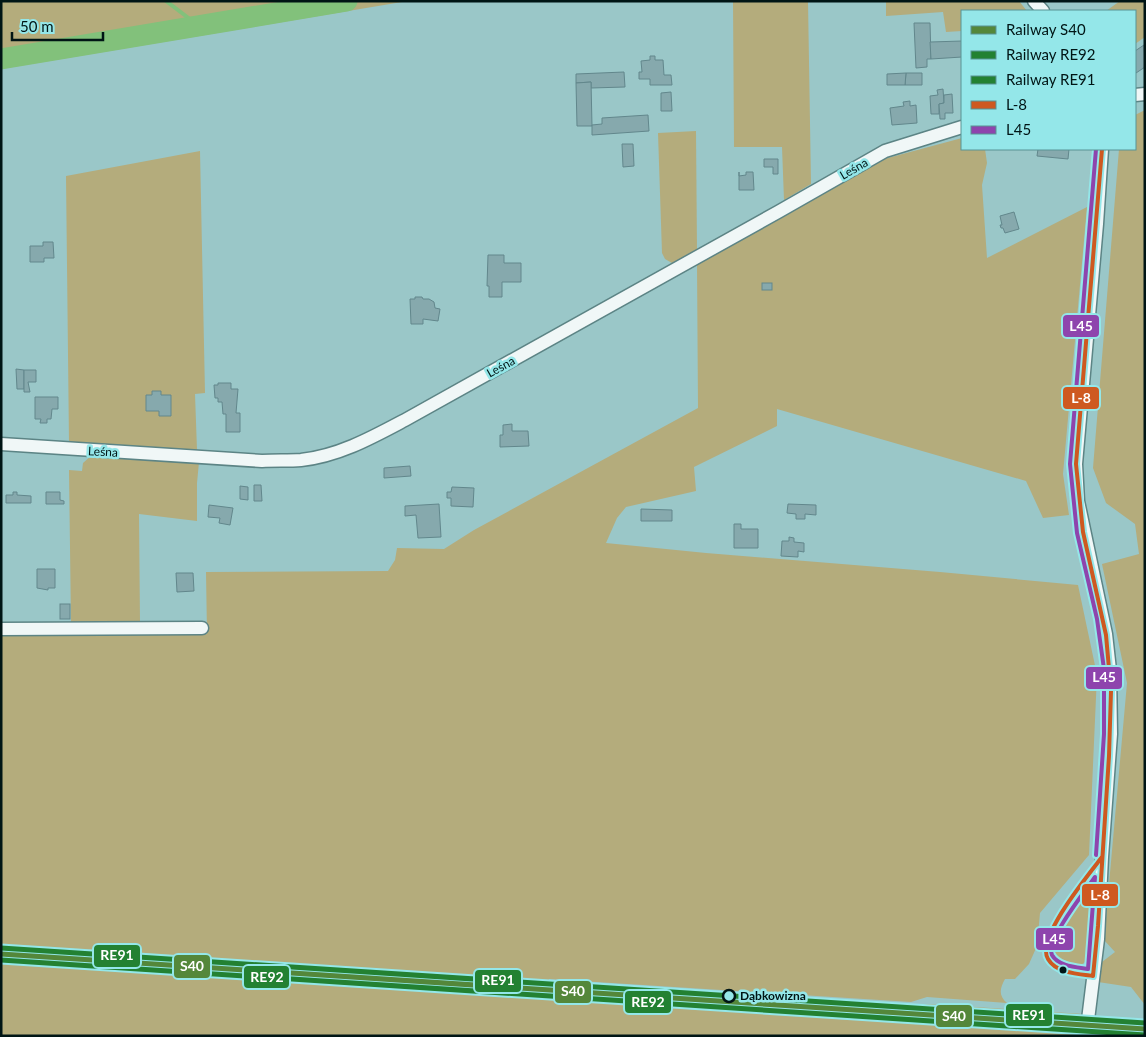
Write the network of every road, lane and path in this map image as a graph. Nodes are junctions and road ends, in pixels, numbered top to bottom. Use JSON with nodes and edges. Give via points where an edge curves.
{"nodes":[{"id":1,"x":961,"y":127,"type":"edge"},
{"id":2,"x":1102,"y":150,"type":"edge"},
{"id":3,"x":1,"y":444,"type":"edge"},
{"id":4,"x":202,"y":628,"type":"dead end"},
{"id":5,"x":1,"y":629,"type":"edge"},
{"id":6,"x":1086,"y":1036,"type":"edge"}],
"edges":[{"from":1,"to":3,"type":"street","name":"Leśna","via":[[885,151],[406,420],[364,442],[328,455],[301,460],[262,460]]},
{"from":2,"to":6,"type":"street","via":[[1076,464],[1078,501],[1106,634],[1110,670],[1111,734],[1097,949]]},
{"from":4,"to":5,"type":"street"}]}
